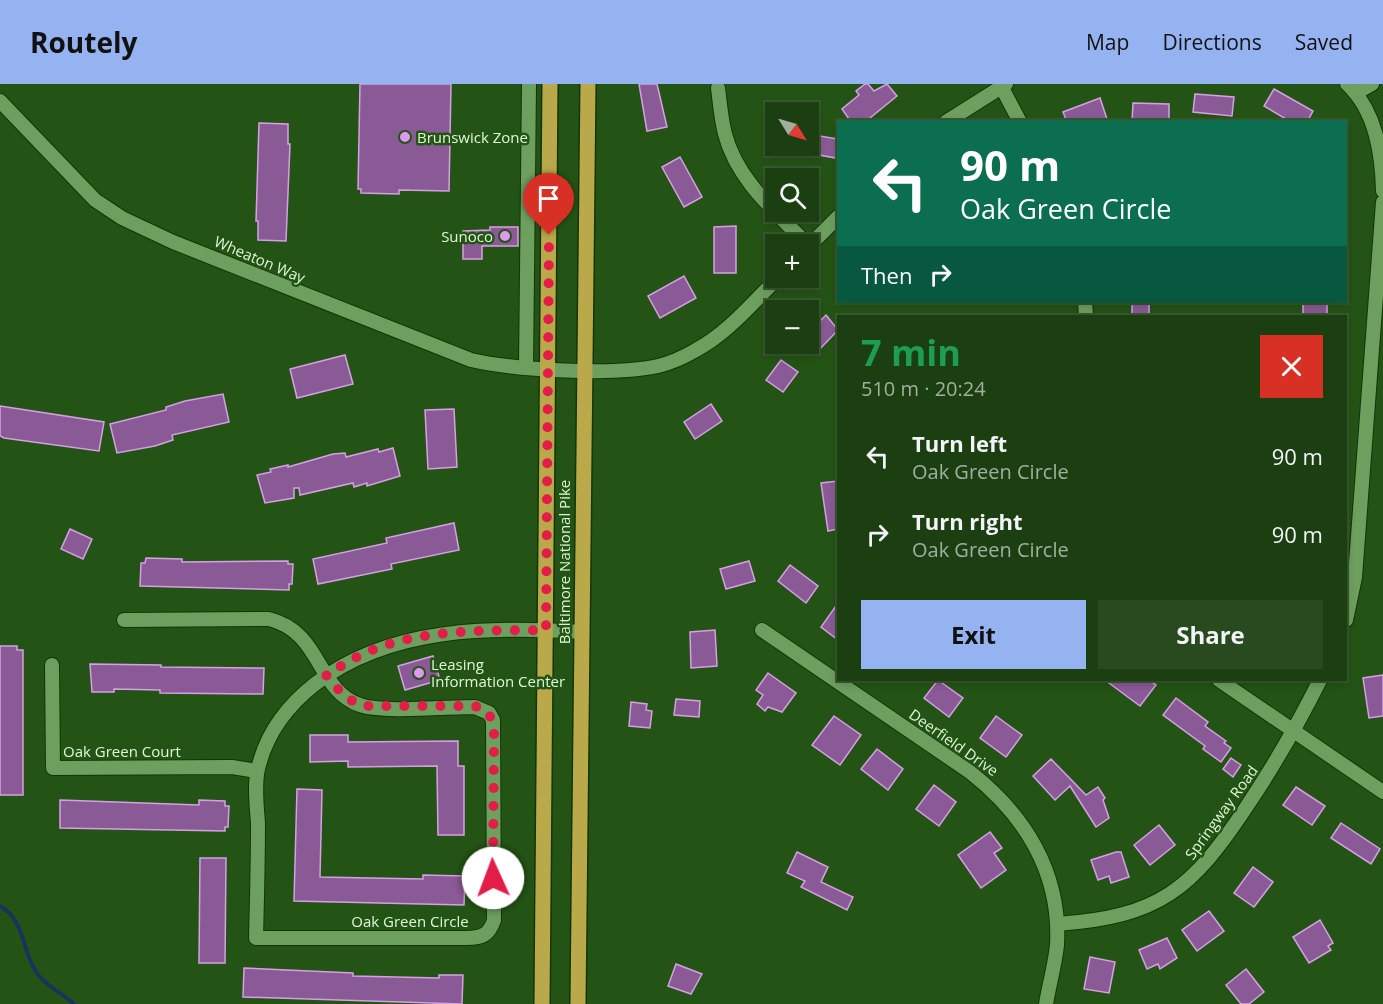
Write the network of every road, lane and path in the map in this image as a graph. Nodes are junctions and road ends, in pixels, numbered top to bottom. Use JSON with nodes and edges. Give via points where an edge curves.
{"nodes":[{"id":1,"x":529,"y":84,"type":"edge"},
{"id":2,"x":550,"y":84,"type":"edge"},
{"id":3,"x":588,"y":84,"type":"edge"},
{"id":4,"x":1372,"y":84,"type":"edge"},
{"id":5,"x":1003,"y":85,"type":"edge"},
{"id":6,"x":718,"y":88,"type":"dead end"},
{"id":7,"x":1352,"y":88,"type":"edge"},
{"id":8,"x":0,"y":100,"type":"edge"},
{"id":9,"x":949,"y":120,"type":"edge"},
{"id":10,"x":1019,"y":120,"type":"edge"},
{"id":11,"x":1383,"y":191,"type":"edge"},
{"id":12,"x":1383,"y":202,"type":"edge"},
{"id":13,"x":837,"y":218,"type":"edge"},
{"id":14,"x":796,"y":234,"type":"edge"},
{"id":15,"x":819,"y":235,"type":"edge"},
{"id":16,"x":767,"y":288,"type":"edge"},
{"id":17,"x":526,"y":367,"type":"junction"},
{"id":18,"x":549,"y":368,"type":"junction"},
{"id":19,"x":584,"y":369,"type":"junction"},
{"id":20,"x":1347,"y":616,"type":"edge"},
{"id":21,"x":124,"y":620,"type":"dead end"},
{"id":22,"x":546,"y":630,"type":"junction"},
{"id":23,"x":762,"y":630,"type":"dead end"},
{"id":24,"x":582,"y":632,"type":"junction"},
{"id":25,"x":52,"y":665,"type":"dead end"},
{"id":26,"x":326,"y":675,"type":"junction"},
{"id":27,"x":1220,"y":681,"type":"edge"},
{"id":28,"x":1319,"y":681,"type":"edge"},
{"id":29,"x":1293,"y":731,"type":"junction"},
{"id":30,"x":257,"y":771,"type":"junction"},
{"id":31,"x":1383,"y":792,"type":"edge"},
{"id":32,"x":1057,"y":924,"type":"junction"},
{"id":33,"x":543,"y":1004,"type":"edge"},
{"id":34,"x":578,"y":1004,"type":"edge"},
{"id":35,"x":1046,"y":1004,"type":"edge"}],
"edges":[{"from":1,"to":17,"type":"street"},
{"from":2,"to":18,"type":"main road","name":"Baltimore National Pike"},
{"from":3,"to":19,"type":"main road","name":"Baltimore National Pike"},
{"from":4,"to":7,"type":"street"},
{"from":5,"to":9,"type":"street"},
{"from":5,"to":10,"type":"street"},
{"from":6,"to":14,"type":"street","via":[[725,134],[742,172]]},
{"from":7,"to":11,"type":"street","via":[[1379,144]]},
{"from":8,"to":17,"type":"street","name":"Wheaton Way","via":[[94,200],[129,222],[447,352],[491,364]]},
{"from":12,"to":20,"type":"street","via":[[1356,578]]},
{"from":13,"to":15,"type":"street"},
{"from":16,"to":19,"type":"street","name":"Wheaton Way","via":[[713,339],[678,359],[636,369]]},
{"from":17,"to":18,"type":"street","name":"Wheaton Way"},
{"from":18,"to":19,"type":"street","name":"Wheaton Way"},
{"from":18,"to":22,"type":"main road","name":"Baltimore National Pike"},
{"from":19,"to":24,"type":"main road","name":"Baltimore National Pike"},
{"from":21,"to":26,"type":"street","via":[[279,622],[301,636]]},
{"from":22,"to":24,"type":"street","name":"Oak Green Circle"},
{"from":22,"to":26,"type":"street","name":"Oak Green Circle","via":[[413,638],[362,654]]},
{"from":22,"to":33,"type":"main road","name":"Baltimore National Pike"},
{"from":23,"to":32,"type":"street","name":"Deerfield Drive","via":[[993,790],[1015,813],[1038,852],[1053,895]]},
{"from":24,"to":34,"type":"main road","name":"Baltimore National Pike"},
{"from":25,"to":30,"type":"street","name":"Oak Green Court","via":[[53,768],[232,767]]},
{"from":26,"to":30,"type":"street","name":"Oak Green Circle","via":[[286,711],[270,734]]},
{"from":26,"to":30,"type":"street","name":"Oak Green Circle","via":[[344,696],[361,706],[475,706],[489,713],[494,730],[492,928],[481,938],[256,938]]},
{"from":27,"to":29,"type":"street"},
{"from":28,"to":29,"type":"street","name":"Springway Road"},
{"from":29,"to":31,"type":"street"},
{"from":29,"to":32,"type":"street","name":"Springway Road","via":[[1287,747],[1218,850],[1195,875],[1135,912],[1110,920]]},
{"from":32,"to":35,"type":"street","name":"Deerfield Drive"}]}
